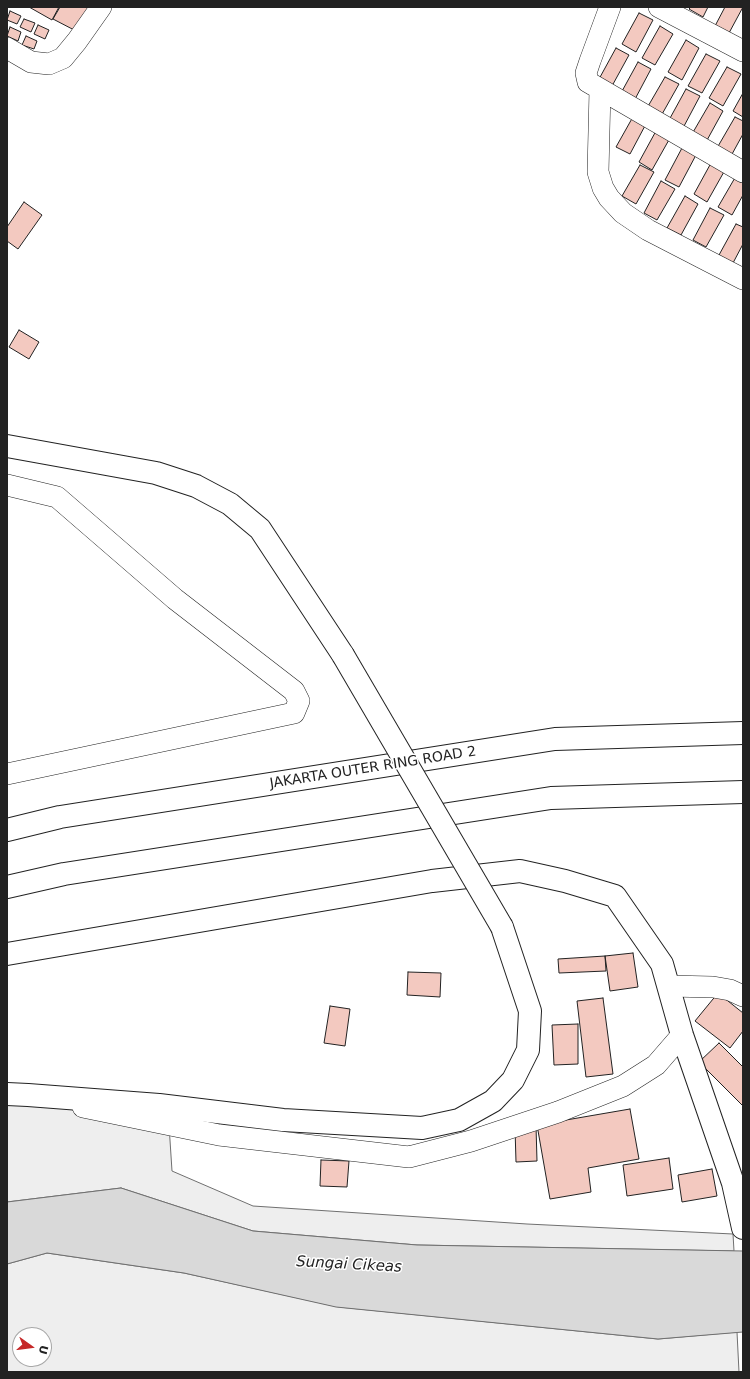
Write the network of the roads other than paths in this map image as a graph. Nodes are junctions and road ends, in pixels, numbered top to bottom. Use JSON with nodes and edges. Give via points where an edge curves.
{"nodes":[{"id":1,"x":102,"y":7,"type":"edge"},
{"id":2,"x":610,"y":7,"type":"edge"},
{"id":3,"x":659,"y":7,"type":"edge"},
{"id":4,"x":7,"y":48,"type":"edge"},
{"id":5,"x":743,"y":51,"type":"edge"},
{"id":6,"x":600,"y":90,"type":"junction"},
{"id":7,"x":743,"y":172,"type":"edge"},
{"id":8,"x":743,"y":279,"type":"edge"},
{"id":9,"x":7,"y":446,"type":"edge"},
{"id":10,"x":7,"y":485,"type":"edge"},
{"id":11,"x":743,"y":733,"type":"edge"},
{"id":12,"x":7,"y":774,"type":"edge"},
{"id":13,"x":743,"y":792,"type":"edge"},
{"id":14,"x":7,"y":830,"type":"edge"},
{"id":15,"x":7,"y":887,"type":"edge"},
{"id":16,"x":7,"y":954,"type":"edge"},
{"id":17,"x":669,"y":986,"type":"junction"},
{"id":18,"x":743,"y":996,"type":"edge"},
{"id":19,"x":682,"y":1035,"type":"junction"},
{"id":20,"x":17,"y":1095,"type":"edge"},
{"id":21,"x":743,"y":1228,"type":"edge"}],
"edges":[{"from":1,"to":4,"type":"street","via":[[63,58],[49,64],[31,62]]},
{"from":2,"to":6,"type":"street","via":[[586,73],[588,82]]},
{"from":3,"to":5,"type":"street"},
{"from":6,"to":7,"type":"street"},
{"from":6,"to":8,"type":"street","via":[[598,172],[609,198],[623,213],[648,230]]},
{"from":9,"to":20,"type":"main road","bridge":true,"via":[[156,473],[196,486],[230,504],[260,529],[343,655],[502,927],[530,1011],[528,1050],[513,1080],[493,1101],[459,1120],[422,1128],[283,1120],[160,1105]]},
{"from":10,"to":12,"type":"street","via":[[57,497],[175,599],[294,691],[299,701],[294,713]]},
{"from":11,"to":14,"type":"main road","name":"JAKARTA OUTER RING ROAD 2","via":[[555,739],[60,817]]},
{"from":13,"to":15,"type":"main road","via":[[551,798],[64,874]]},
{"from":16,"to":17,"type":"main road","via":[[432,881],[520,872],[565,881],[615,896],[662,964]]},
{"from":17,"to":18,"type":"street","via":[[713,987],[730,990]]},
{"from":17,"to":19,"type":"main road"},
{"from":19,"to":20,"type":"street","via":[[656,1065],[623,1086],[558,1112],[478,1139],[409,1157],[219,1135]]},
{"from":19,"to":21,"type":"main road","via":[[732,1183]]}]}
